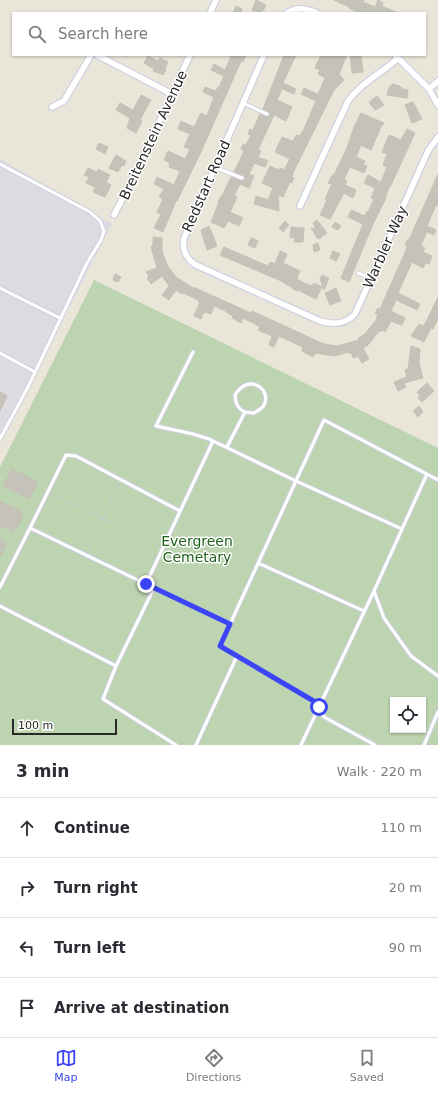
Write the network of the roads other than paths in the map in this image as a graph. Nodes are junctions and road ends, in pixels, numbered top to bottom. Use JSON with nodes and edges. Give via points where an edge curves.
{"nodes":[{"id":1,"x":216,"y":0,"type":"edge"},
{"id":2,"x":210,"y":12,"type":"edge"},
{"id":3,"x":290,"y":12,"type":"edge"},
{"id":4,"x":314,"y":12,"type":"edge"},
{"id":5,"x":90,"y":56,"type":"edge"},
{"id":6,"x":99,"y":56,"type":"edge"},
{"id":7,"x":190,"y":56,"type":"edge"},
{"id":8,"x":264,"y":56,"type":"edge"},
{"id":9,"x":397,"y":56,"type":"edge"},
{"id":10,"x":438,"y":81,"type":"edge"},
{"id":11,"x":429,"y":89,"type":"junction"},
{"id":12,"x":172,"y":94,"type":"junction"},
{"id":13,"x":243,"y":103,"type":"junction"},
{"id":14,"x":438,"y":105,"type":"edge"},
{"id":15,"x":52,"y":107,"type":"dead end"},
{"id":16,"x":268,"y":114,"type":"dead end"},
{"id":17,"x":438,"y":137,"type":"edge"},
{"id":18,"x":0,"y":164,"type":"edge"},
{"id":19,"x":214,"y":167,"type":"junction"},
{"id":20,"x":242,"y":178,"type":"dead end"},
{"id":21,"x":300,"y":206,"type":"dead end"},
{"id":22,"x":114,"y":215,"type":"dead end"},
{"id":23,"x":358,"y":273,"type":"dead end"},
{"id":24,"x":371,"y":278,"type":"junction"},
{"id":25,"x":0,"y":288,"type":"edge"},
{"id":26,"x":311,"y":317,"type":"joint"},
{"id":27,"x":60,"y":318,"type":"junction"},
{"id":28,"x":193,"y":352,"type":"dead end"},
{"id":29,"x":0,"y":353,"type":"edge"},
{"id":30,"x":35,"y":372,"type":"junction"},
{"id":31,"x":246,"y":412,"type":"junction"},
{"id":32,"x":0,"y":438,"type":"edge"},
{"id":33,"x":213,"y":441,"type":"junction"},
{"id":34,"x":227,"y":447,"type":"junction"},
{"id":35,"x":427,"y":474,"type":"junction"},
{"id":36,"x":438,"y":480,"type":"edge"},
{"id":37,"x":296,"y":481,"type":"junction"},
{"id":38,"x":180,"y":510,"type":"junction"},
{"id":39,"x":30,"y":528,"type":"junction"},
{"id":40,"x":402,"y":529,"type":"junction"},
{"id":41,"x":258,"y":563,"type":"junction"},
{"id":42,"x":146,"y":584,"type":"junction"},
{"id":43,"x":0,"y":587,"type":"edge"},
{"id":44,"x":154,"y":588,"type":"junction"},
{"id":45,"x":374,"y":591,"type":"junction"},
{"id":46,"x":0,"y":606,"type":"edge"},
{"id":47,"x":364,"y":611,"type":"junction"},
{"id":48,"x":230,"y":624,"type":"junction"},
{"id":49,"x":237,"y":656,"type":"junction"},
{"id":50,"x":116,"y":666,"type":"junction"},
{"id":51,"x":438,"y":676,"type":"edge"},
{"id":52,"x":319,"y":707,"type":"junction"},
{"id":53,"x":438,"y":712,"type":"edge"},
{"id":54,"x":176,"y":745,"type":"edge"},
{"id":55,"x":196,"y":745,"type":"edge"},
{"id":56,"x":301,"y":745,"type":"edge"},
{"id":57,"x":375,"y":745,"type":"edge"},
{"id":58,"x":424,"y":745,"type":"edge"}],
"edges":[{"from":1,"to":2,"type":"street"},
{"from":3,"to":4,"type":"street","via":[[301,8]]},
{"from":5,"to":15,"type":"street","via":[[64,101]]},
{"from":6,"to":12,"type":"street"},
{"from":7,"to":12,"type":"street","name":"Breitenstein Avenue"},
{"from":8,"to":13,"type":"street","name":"Redstart Road"},
{"from":9,"to":11,"type":"street"},
{"from":9,"to":21,"type":"street","via":[[348,101]]},
{"from":10,"to":11,"type":"street"},
{"from":11,"to":14,"type":"street"},
{"from":12,"to":22,"type":"street","name":"Breitenstein Avenue"},
{"from":13,"to":16,"type":"lane"},
{"from":13,"to":19,"type":"street","name":"Redstart Road"},
{"from":17,"to":24,"type":"street","name":"Warbler Way","via":[[428,151]]},
{"from":18,"to":27,"type":"lane","via":[[90,212],[100,221],[104,231]]},
{"from":19,"to":20,"type":"lane"},
{"from":19,"to":26,"type":"street","name":"Redstart Road","via":[[184,238],[184,250],[188,258],[196,265]]},
{"from":23,"to":24,"type":"lane"},
{"from":24,"to":26,"type":"street","name":"Warbler Way","via":[[355,314],[347,321],[328,324]]},
{"from":25,"to":27,"type":"lane"},
{"from":27,"to":30,"type":"lane"},
{"from":28,"to":33,"type":"lane","via":[[156,426]]},
{"from":29,"to":30,"type":"lane"},
{"from":30,"to":32,"type":"lane"},
{"from":31,"to":31,"type":"lane","via":[[254,413],[263,407],[266,400],[261,388],[256,384],[243,385],[235,395],[238,408]]},
{"from":31,"to":34,"type":"lane"},
{"from":33,"to":34,"type":"lane"},
{"from":33,"to":38,"type":"lane"},
{"from":34,"to":37,"type":"lane"},
{"from":35,"to":36,"type":"lane"},
{"from":35,"to":37,"type":"lane","via":[[324,420]]},
{"from":35,"to":40,"type":"lane"},
{"from":37,"to":40,"type":"lane"},
{"from":37,"to":41,"type":"lane"},
{"from":38,"to":39,"type":"lane","via":[[76,456],[66,454]]},
{"from":38,"to":42,"type":"lane"},
{"from":39,"to":42,"type":"lane"},
{"from":39,"to":43,"type":"lane"},
{"from":40,"to":45,"type":"lane"},
{"from":41,"to":47,"type":"lane"},
{"from":41,"to":48,"type":"lane"},
{"from":42,"to":44,"type":"lane"},
{"from":44,"to":48,"type":"lane"},
{"from":44,"to":50,"type":"lane"},
{"from":45,"to":47,"type":"lane"},
{"from":45,"to":51,"type":"lane","via":[[384,618],[411,656]]},
{"from":46,"to":50,"type":"lane"},
{"from":47,"to":52,"type":"lane"},
{"from":48,"to":49,"type":"lane","via":[[220,646]]},
{"from":49,"to":52,"type":"lane","via":[[317,703]]},
{"from":49,"to":55,"type":"lane"},
{"from":50,"to":54,"type":"lane","via":[[103,699]]},
{"from":52,"to":56,"type":"lane"},
{"from":52,"to":57,"type":"lane","via":[[324,717]]},
{"from":53,"to":58,"type":"lane"}]}
